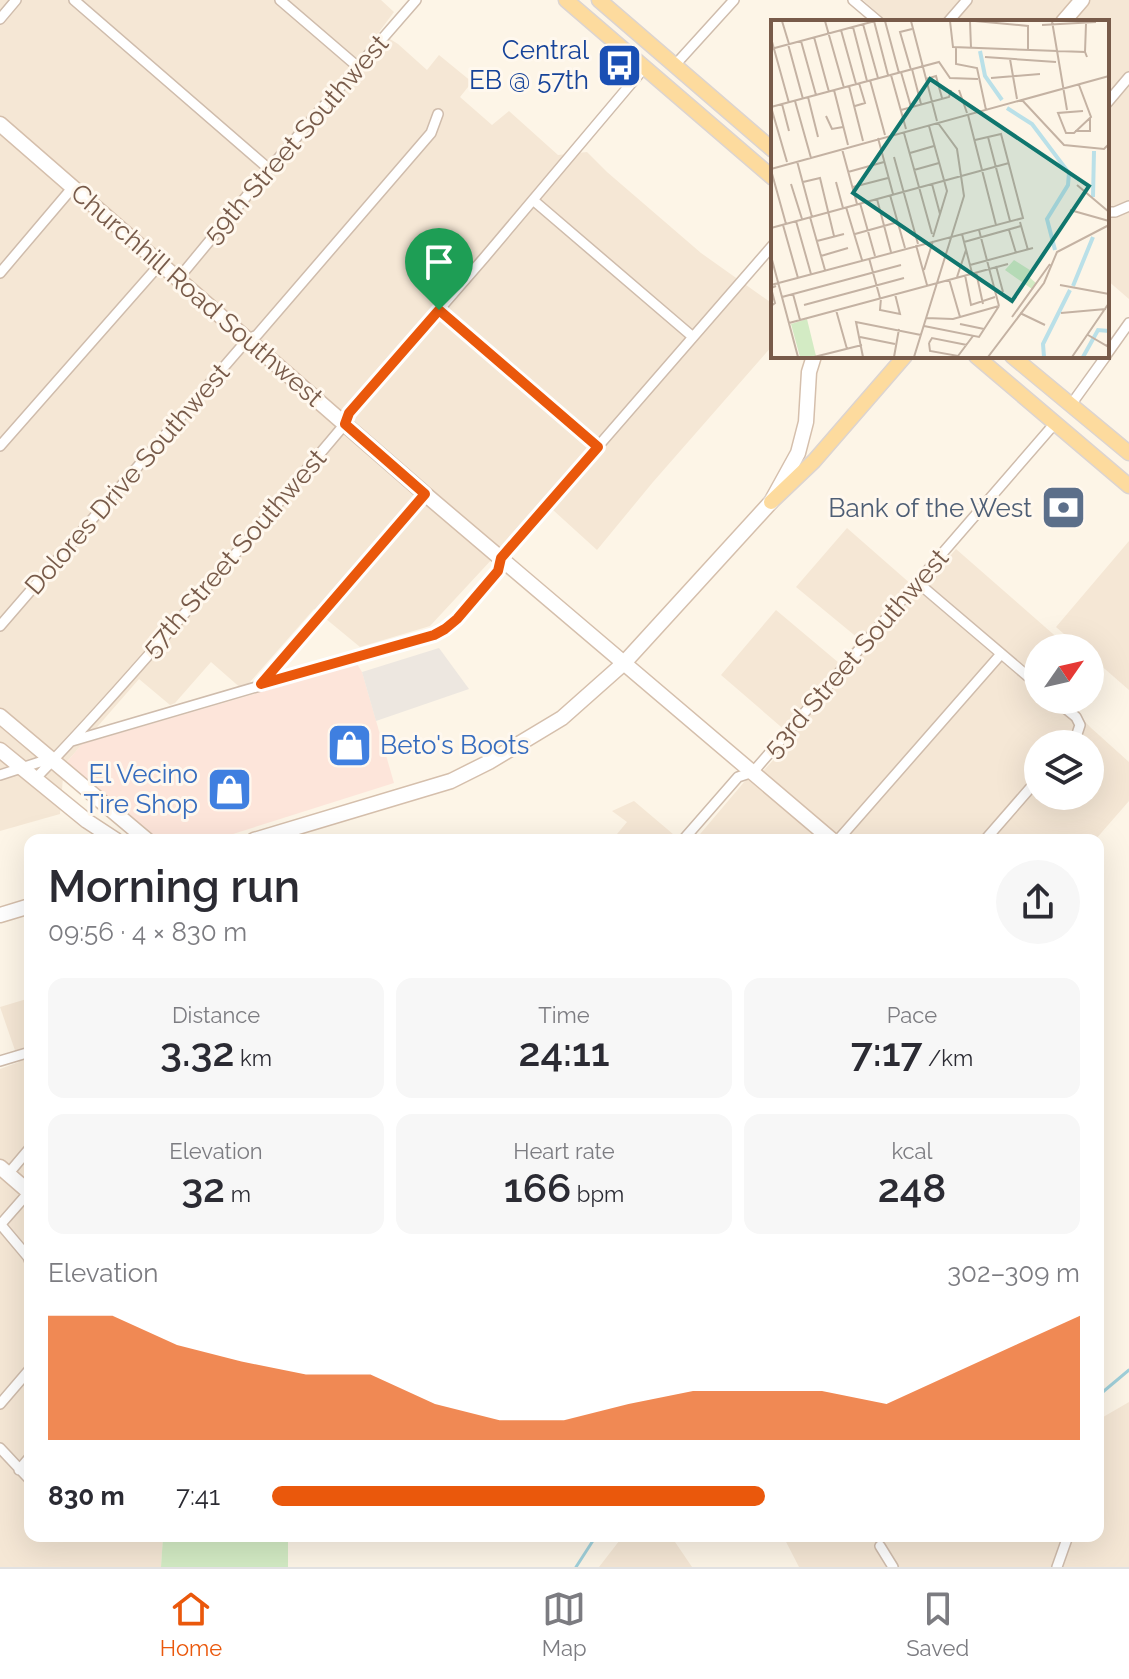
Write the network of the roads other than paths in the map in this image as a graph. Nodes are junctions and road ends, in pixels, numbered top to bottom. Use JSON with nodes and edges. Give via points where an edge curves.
{"nodes":[{"id":1,"x":16,"y":0,"type":"edge"},
{"id":2,"x":74,"y":0,"type":"edge"},
{"id":3,"x":280,"y":0,"type":"edge"},
{"id":4,"x":416,"y":0,"type":"edge"},
{"id":5,"x":566,"y":0,"type":"edge"},
{"id":6,"x":599,"y":0,"type":"edge"},
{"id":7,"x":734,"y":0,"type":"edge"},
{"id":8,"x":853,"y":0,"type":"edge"},
{"id":9,"x":967,"y":0,"type":"edge"},
{"id":10,"x":1082,"y":0,"type":"edge"},
{"id":11,"x":0,"y":19,"type":"edge"},
{"id":12,"x":877,"y":20,"type":"edge"},
{"id":13,"x":950,"y":20,"type":"edge"},
{"id":14,"x":1065,"y":20,"type":"edge"},
{"id":15,"x":675,"y":65,"type":"junction"},
{"id":16,"x":358,"y":67,"type":"junction"},
{"id":17,"x":645,"y":67,"type":"junction"},
{"id":18,"x":1129,"y":77,"type":"edge"},
{"id":19,"x":1109,"y":101,"type":"edge"},
{"id":20,"x":438,"y":114,"type":"dead end"},
{"id":21,"x":0,"y":124,"type":"edge"},
{"id":22,"x":771,"y":148,"type":"edge"},
{"id":23,"x":269,"y":169,"type":"junction"},
{"id":24,"x":771,"y":176,"type":"edge"},
{"id":25,"x":73,"y":187,"type":"junction"},
{"id":26,"x":533,"y":200,"type":"junction"},
{"id":27,"x":1129,"y":206,"type":"edge"},
{"id":28,"x":1109,"y":212,"type":"edge"},
{"id":29,"x":771,"y":247,"type":"edge"},
{"id":30,"x":161,"y":263,"type":"junction"},
{"id":31,"x":0,"y":273,"type":"edge"},
{"id":32,"x":178,"y":279,"type":"junction"},
{"id":33,"x":439,"y":310,"type":"junction"},
{"id":34,"x":1129,"y":323,"type":"edge"},
{"id":35,"x":693,"y":337,"type":"junction"},
{"id":36,"x":248,"y":339,"type":"junction"},
{"id":37,"x":1109,"y":351,"type":"edge"},
{"id":38,"x":813,"y":358,"type":"edge"},
{"id":39,"x":903,"y":358,"type":"edge"},
{"id":40,"x":978,"y":358,"type":"edge"},
{"id":41,"x":1014,"y":358,"type":"edge"},
{"id":42,"x":1104,"y":358,"type":"edge"},
{"id":43,"x":1070,"y":406,"type":"junction"},
{"id":44,"x":1056,"y":422,"type":"junction"},
{"id":45,"x":345,"y":424,"type":"junction"},
{"id":46,"x":0,"y":428,"type":"edge"},
{"id":47,"x":9,"y":435,"type":"junction"},
{"id":48,"x":0,"y":446,"type":"edge"},
{"id":49,"x":598,"y":447,"type":"junction"},
{"id":50,"x":1129,"y":453,"type":"edge"},
{"id":51,"x":1129,"y":486,"type":"edge"},
{"id":52,"x":425,"y":494,"type":"junction"},
{"id":53,"x":771,"y":502,"type":"junction"},
{"id":54,"x":501,"y":558,"type":"junction"},
{"id":55,"x":917,"y":582,"type":"junction"},
{"id":56,"x":0,"y":626,"type":"edge"},
{"id":57,"x":1001,"y":654,"type":"junction"},
{"id":58,"x":624,"y":663,"type":"junction"},
{"id":59,"x":1024,"y":673,"type":"edge"},
{"id":60,"x":261,"y":684,"type":"junction"},
{"id":61,"x":0,"y":716,"type":"edge"},
{"id":62,"x":72,"y":741,"type":"junction"},
{"id":63,"x":0,"y":750,"type":"edge"},
{"id":64,"x":51,"y":760,"type":"junction"},
{"id":65,"x":21,"y":769,"type":"junction"},
{"id":66,"x":753,"y":772,"type":"junction"},
{"id":67,"x":0,"y":775,"type":"edge"},
{"id":68,"x":35,"y":779,"type":"junction"},
{"id":69,"x":1024,"y":795,"type":"edge"},
{"id":70,"x":105,"y":834,"type":"edge"},
{"id":71,"x":140,"y":834,"type":"edge"},
{"id":72,"x":274,"y":834,"type":"edge"},
{"id":73,"x":688,"y":834,"type":"edge"},
{"id":74,"x":828,"y":834,"type":"edge"},
{"id":75,"x":840,"y":834,"type":"edge"},
{"id":76,"x":990,"y":834,"type":"edge"},
{"id":77,"x":24,"y":908,"type":"edge"},
{"id":78,"x":0,"y":915,"type":"edge"},
{"id":79,"x":24,"y":1054,"type":"edge"},
{"id":80,"x":0,"y":1061,"type":"edge"},
{"id":81,"x":24,"y":1153,"type":"edge"},
{"id":82,"x":4,"y":1170,"type":"edge"},
{"id":83,"x":24,"y":1188,"type":"edge"},
{"id":84,"x":24,"y":1199,"type":"edge"},
{"id":85,"x":0,"y":1225,"type":"edge"},
{"id":86,"x":24,"y":1252,"type":"edge"},
{"id":87,"x":24,"y":1376,"type":"edge"},
{"id":88,"x":0,"y":1404,"type":"edge"},
{"id":89,"x":0,"y":1448,"type":"edge"},
{"id":90,"x":24,"y":1464,"type":"edge"},
{"id":91,"x":19,"y":1470,"type":"junction"},
{"id":92,"x":24,"y":1475,"type":"edge"},
{"id":93,"x":1066,"y":1542,"type":"edge"},
{"id":94,"x":880,"y":1546,"type":"dead end"},
{"id":95,"x":893,"y":1567,"type":"edge"},
{"id":96,"x":1057,"y":1567,"type":"edge"}],
"edges":[{"from":1,"to":11,"type":"street"},
{"from":2,"to":23,"type":"street"},
{"from":3,"to":16,"type":"street"},
{"from":4,"to":16,"type":"street","name":"59th Street Southwest"},
{"from":5,"to":17,"type":"main road"},
{"from":6,"to":15,"type":"main road"},
{"from":7,"to":15,"type":"street"},
{"from":8,"to":12,"type":"street"},
{"from":9,"to":13,"type":"street"},
{"from":10,"to":14,"type":"street"},
{"from":15,"to":22,"type":"main road"},
{"from":16,"to":23,"type":"street","name":"59th Street Southwest"},
{"from":17,"to":24,"type":"main road"},
{"from":17,"to":26,"type":"street","name":"57th Street Southwest"},
{"from":18,"to":19,"type":"street"},
{"from":20,"to":36,"type":"street","name":"Dolores Drive Southwest","via":[[431,133],[257,335]]},
{"from":21,"to":25,"type":"street","name":"Churchhill Road Southwest"},
{"from":23,"to":32,"type":"street","name":"59th Street Southwest"},
{"from":25,"to":30,"type":"street","name":"Churchhill Road Southwest"},
{"from":25,"to":31,"type":"street"},
{"from":26,"to":33,"type":"street","name":"57th Street Southwest"},
{"from":26,"to":35,"type":"street"},
{"from":27,"to":28,"type":"street"},
{"from":29,"to":35,"type":"street"},
{"from":30,"to":32,"type":"street","name":"Churchhill Road Southwest"},
{"from":30,"to":47,"type":"street"},
{"from":32,"to":36,"type":"street","name":"Churchhill Road Southwest"},
{"from":33,"to":45,"type":"street","name":"57th Street Southwest"},
{"from":33,"to":49,"type":"street"},
{"from":34,"to":37,"type":"street"},
{"from":35,"to":49,"type":"street"},
{"from":36,"to":45,"type":"street","name":"Churchhill Road Southwest"},
{"from":36,"to":56,"type":"street","name":"Dolores Drive Southwest"},
{"from":38,"to":53,"type":"street","via":[[798,453]]},
{"from":39,"to":53,"type":"main road"},
{"from":40,"to":44,"type":"main road"},
{"from":41,"to":43,"type":"main road"},
{"from":42,"to":43,"type":"street"},
{"from":43,"to":50,"type":"main road"},
{"from":44,"to":51,"type":"main road"},
{"from":44,"to":55,"type":"street","name":"53rd Street Southwest"},
{"from":45,"to":52,"type":"street","name":"Churchhill Road Southwest"},
{"from":45,"to":62,"type":"street","name":"57th Street Southwest"},
{"from":46,"to":47,"type":"street"},
{"from":47,"to":48,"type":"street"},
{"from":49,"to":54,"type":"street"},
{"from":52,"to":54,"type":"street","name":"Churchhill Road Southwest"},
{"from":52,"to":60,"type":"street"},
{"from":53,"to":58,"type":"street"},
{"from":54,"to":58,"type":"street","name":"Churchhill Road Southwest"},
{"from":54,"to":60,"type":"street","via":[[498,571],[457,619],[434,635]]},
{"from":55,"to":57,"type":"street"},
{"from":55,"to":66,"type":"street","name":"53rd Street Southwest"},
{"from":57,"to":59,"type":"street"},
{"from":57,"to":75,"type":"street"},
{"from":58,"to":66,"type":"street","name":"Churchhill Road Southwest"},
{"from":58,"to":72,"type":"street","via":[[562,718],[451,781]]},
{"from":60,"to":62,"type":"street"},
{"from":61,"to":64,"type":"street"},
{"from":62,"to":64,"type":"street","name":"57th Street Southwest"},
{"from":63,"to":65,"type":"street"},
{"from":64,"to":65,"type":"street"},
{"from":64,"to":68,"type":"street","name":"57th Street Southwest"},
{"from":64,"to":71,"type":"street"},
{"from":65,"to":67,"type":"street"},
{"from":65,"to":68,"type":"street"},
{"from":66,"to":73,"type":"street","name":"53rd Street Southwest","via":[[738,777]]},
{"from":66,"to":74,"type":"street","name":"Churchhill Road Southwest"},
{"from":68,"to":70,"type":"street"},
{"from":69,"to":76,"type":"street"},
{"from":77,"to":78,"type":"street"},
{"from":79,"to":80,"type":"street"},
{"from":81,"to":82,"type":"street"},
{"from":82,"to":83,"type":"street"},
{"from":84,"to":85,"type":"street"},
{"from":85,"to":86,"type":"street"},
{"from":87,"to":88,"type":"street"},
{"from":89,"to":91,"type":"street"},
{"from":90,"to":91,"type":"street"},
{"from":91,"to":92,"type":"street"},
{"from":93,"to":96,"type":"street"},
{"from":94,"to":95,"type":"street"}]}
